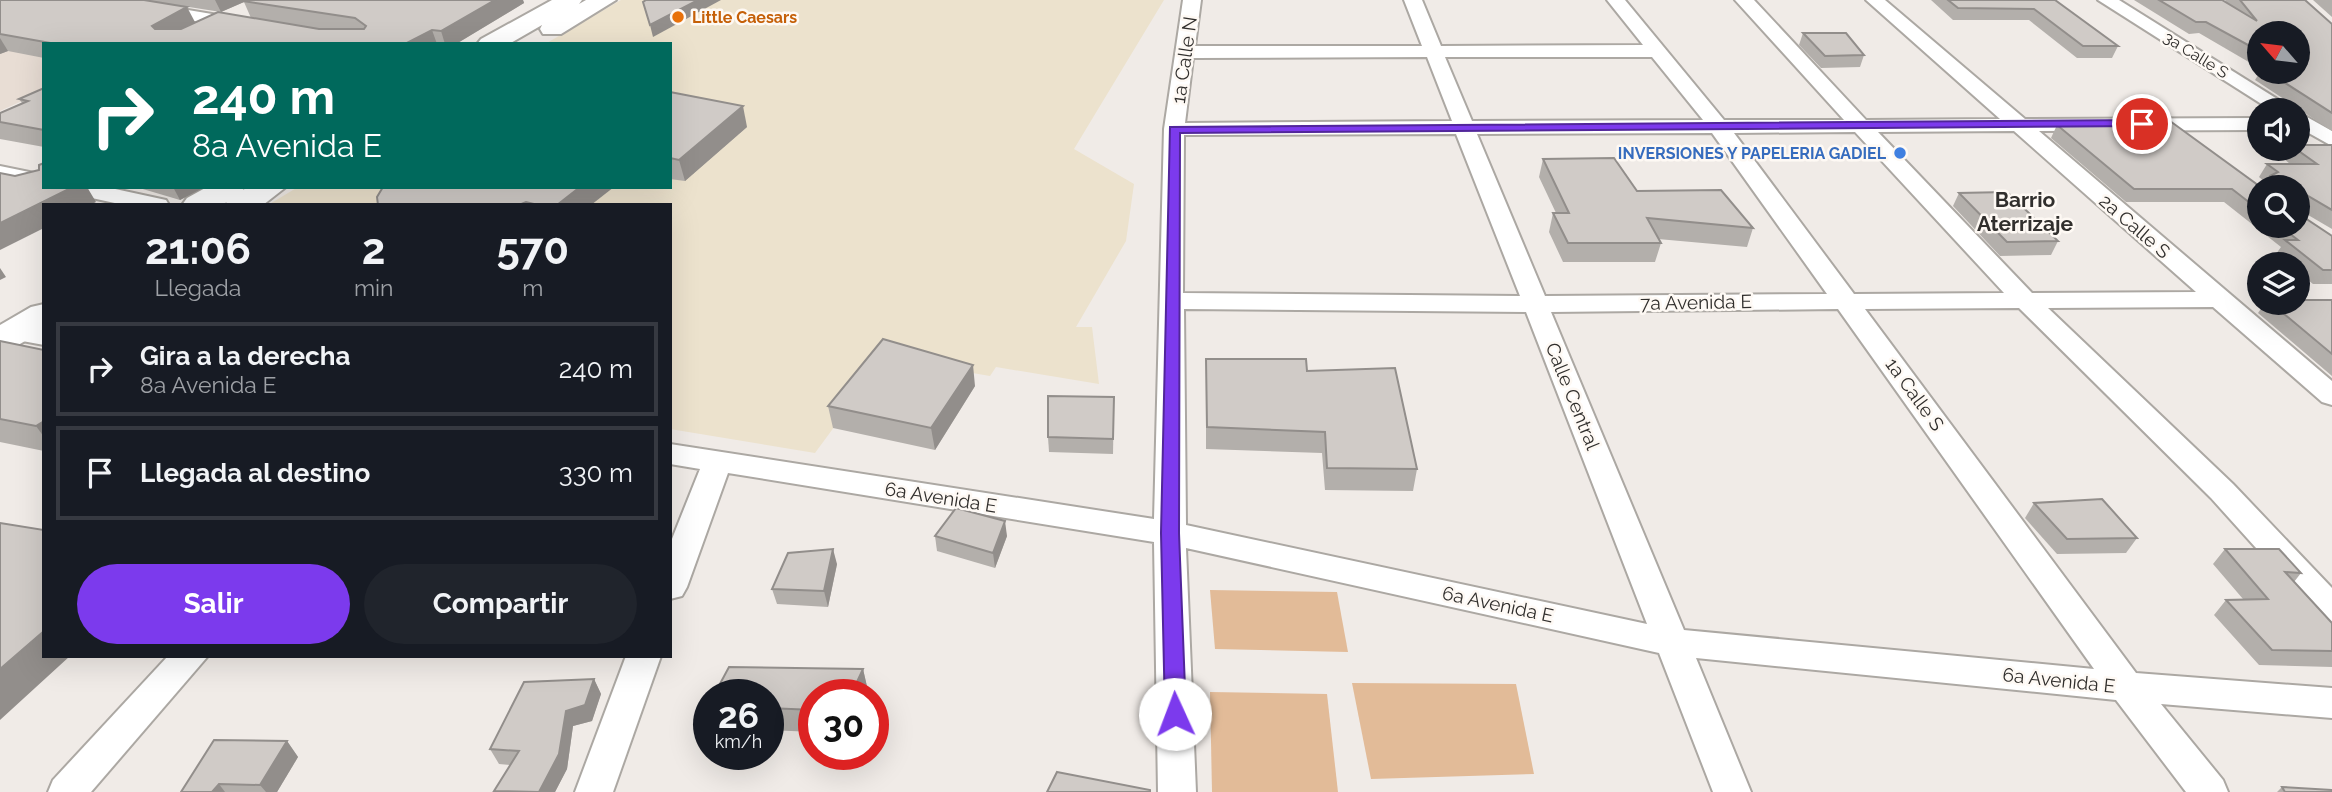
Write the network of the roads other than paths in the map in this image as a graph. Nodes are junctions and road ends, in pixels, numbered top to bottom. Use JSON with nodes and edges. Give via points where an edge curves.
{"nodes":[{"id":1,"x":96,"y":0,"type":"edge"},
{"id":2,"x":570,"y":0,"type":"edge"},
{"id":3,"x":604,"y":0,"type":"edge"},
{"id":4,"x":1192,"y":0,"type":"edge"},
{"id":5,"x":1413,"y":0,"type":"edge"},
{"id":6,"x":1616,"y":0,"type":"edge"},
{"id":7,"x":1744,"y":0,"type":"edge"},
{"id":8,"x":1875,"y":0,"type":"edge"},
{"id":9,"x":2107,"y":0,"type":"edge"},
{"id":10,"x":247,"y":10,"type":"edge"},
{"id":11,"x":223,"y":21,"type":"junction"},
{"id":12,"x":264,"y":28,"type":"edge"},
{"id":13,"x":198,"y":32,"type":"edge"},
{"id":14,"x":494,"y":42,"type":"edge"},
{"id":15,"x":530,"y":42,"type":"edge"},
{"id":16,"x":1657,"y":51,"type":"junction"},
{"id":17,"x":1185,"y":52,"type":"junction"},
{"id":18,"x":1434,"y":53,"type":"junction"},
{"id":19,"x":2266,"y":98,"type":"edge"},
{"id":20,"x":2310,"y":123,"type":"edge"},
{"id":21,"x":2018,"y":124,"type":"junction"},
{"id":22,"x":2167,"y":124,"type":"junction"},
{"id":23,"x":2247,"y":124,"type":"edge"},
{"id":24,"x":2332,"y":124,"type":"edge"},
{"id":25,"x":1861,"y":125,"type":"junction"},
{"id":26,"x":1718,"y":126,"type":"junction"},
{"id":27,"x":2310,"y":127,"type":"edge"},
{"id":28,"x":1467,"y":128,"type":"junction"},
{"id":29,"x":1174,"y":130,"type":"junction"},
{"id":30,"x":2332,"y":140,"type":"edge"},
{"id":31,"x":2198,"y":146,"type":"edge"},
{"id":32,"x":0,"y":173,"type":"edge"},
{"id":33,"x":42,"y":181,"type":"edge"},
{"id":34,"x":82,"y":189,"type":"edge"},
{"id":35,"x":226,"y":189,"type":"edge"},
{"id":36,"x":268,"y":189,"type":"edge"},
{"id":37,"x":148,"y":203,"type":"edge"},
{"id":38,"x":202,"y":203,"type":"edge"},
{"id":39,"x":243,"y":203,"type":"edge"},
{"id":40,"x":42,"y":292,"type":"edge"},
{"id":41,"x":2024,"y":299,"type":"junction"},
{"id":42,"x":2219,"y":299,"type":"junction"},
{"id":43,"x":1847,"y":300,"type":"junction"},
{"id":44,"x":1172,"y":301,"type":"junction"},
{"id":45,"x":1537,"y":304,"type":"junction"},
{"id":46,"x":20,"y":327,"type":"edge"},
{"id":47,"x":2332,"y":396,"type":"edge"},
{"id":48,"x":672,"y":454,"type":"edge"},
{"id":49,"x":717,"y":463,"type":"junction"},
{"id":50,"x":1170,"y":533,"type":"junction"},
{"id":51,"x":672,"y":582,"type":"edge"},
{"id":52,"x":2332,"y":610,"type":"edge"},
{"id":53,"x":1670,"y":642,"type":"junction"},
{"id":54,"x":189,"y":658,"type":"edge"},
{"id":55,"x":643,"y":658,"type":"edge"},
{"id":56,"x":2126,"y":687,"type":"junction"},
{"id":57,"x":2332,"y":704,"type":"edge"},
{"id":58,"x":67,"y":792,"type":"edge"},
{"id":59,"x":594,"y":792,"type":"edge"},
{"id":60,"x":1177,"y":792,"type":"edge"},
{"id":61,"x":1732,"y":792,"type":"edge"},
{"id":62,"x":2208,"y":792,"type":"edge"}],
"edges":[{"from":1,"to":11,"type":"street"},
{"from":2,"to":14,"type":"highway"},
{"from":3,"to":15,"type":"highway"},
{"from":4,"to":17,"type":"street","name":"1a Calle N"},
{"from":5,"to":18,"type":"street","name":"Calle Central"},
{"from":6,"to":16,"type":"street","name":"1a Calle S"},
{"from":7,"to":25,"type":"street"},
{"from":8,"to":21,"type":"street","name":"2a Calle S"},
{"from":9,"to":19,"type":"street","name":"3a Calle S"},
{"from":10,"to":11,"type":"street"},
{"from":11,"to":12,"type":"street"},
{"from":11,"to":13,"type":"street"},
{"from":16,"to":18,"type":"street"},
{"from":16,"to":26,"type":"street","name":"1a Calle S"},
{"from":17,"to":18,"type":"street"},
{"from":17,"to":29,"type":"street","name":"1a Calle N"},
{"from":18,"to":28,"type":"street","name":"Calle Central"},
{"from":20,"to":24,"type":"street"},
{"from":21,"to":22,"type":"street"},
{"from":21,"to":25,"type":"street"},
{"from":21,"to":42,"type":"street","name":"2a Calle S"},
{"from":22,"to":23,"type":"street"},
{"from":22,"to":31,"type":"street"},
{"from":25,"to":26,"type":"street"},
{"from":25,"to":41,"type":"street"},
{"from":26,"to":28,"type":"street"},
{"from":26,"to":43,"type":"street","name":"1a Calle S"},
{"from":27,"to":30,"type":"street"},
{"from":28,"to":29,"type":"street"},
{"from":28,"to":45,"type":"street","name":"Calle Central"},
{"from":29,"to":44,"type":"street","name":"1a Calle N"},
{"from":32,"to":33,"type":"street"},
{"from":34,"to":37,"type":"street"},
{"from":35,"to":38,"type":"highway"},
{"from":36,"to":39,"type":"highway"},
{"from":40,"to":46,"type":"highway"},
{"from":41,"to":42,"type":"street","name":"7a Avenida E"},
{"from":41,"to":43,"type":"street","name":"7a Avenida E"},
{"from":41,"to":52,"type":"street","via":[[2222,491]]},
{"from":42,"to":47,"type":"street","name":"2a Calle S"},
{"from":43,"to":45,"type":"street","name":"7a Avenida E"},
{"from":43,"to":56,"type":"street","name":"1a Calle S"},
{"from":44,"to":45,"type":"street","name":"7a Avenida E"},
{"from":44,"to":50,"type":"street","name":"1a Calle N"},
{"from":45,"to":53,"type":"street","name":"Calle Central"},
{"from":48,"to":49,"type":"street","name":"6a Avenida E"},
{"from":49,"to":50,"type":"street","name":"6a Avenida E"},
{"from":49,"to":51,"type":"street"},
{"from":50,"to":53,"type":"street","name":"6a Avenida E"},
{"from":50,"to":60,"type":"street","name":"1a Calle N"},
{"from":53,"to":56,"type":"street","name":"6a Avenida E"},
{"from":53,"to":61,"type":"street","name":"Calle Central"},
{"from":54,"to":58,"type":"street"},
{"from":55,"to":59,"type":"street"},
{"from":56,"to":57,"type":"street","name":"6a Avenida E"},
{"from":56,"to":62,"type":"street","name":"1a Calle S"}]}
